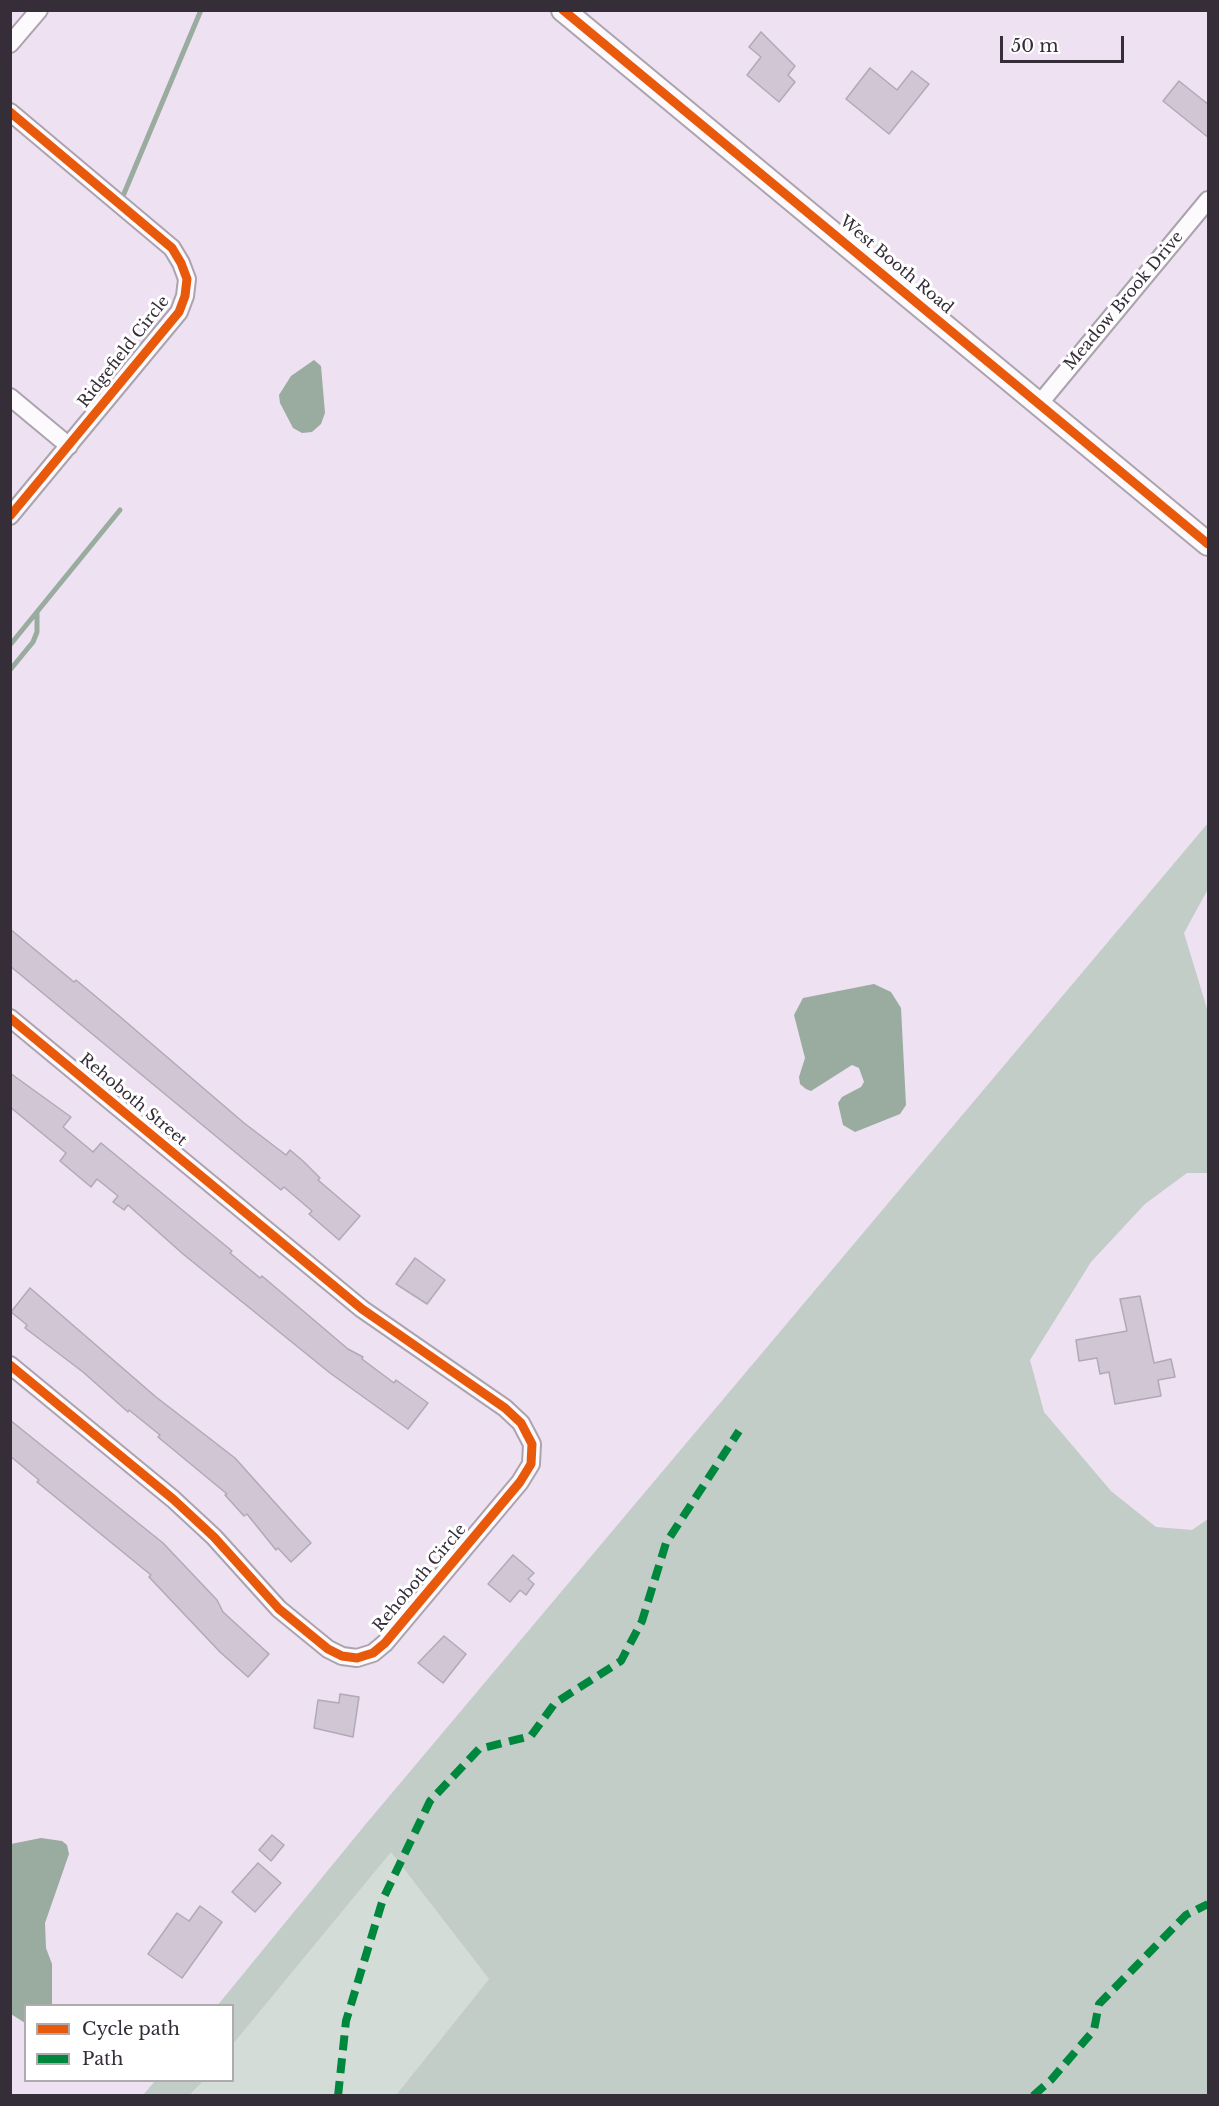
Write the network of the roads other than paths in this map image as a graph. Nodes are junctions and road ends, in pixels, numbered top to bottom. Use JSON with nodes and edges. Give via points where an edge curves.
{"nodes":[{"id":1,"x":39,"y":10,"type":"edge"},
{"id":2,"x":563,"y":10,"type":"edge"},
{"id":3,"x":10,"y":44,"type":"edge"},
{"id":4,"x":10,"y":112,"type":"edge"},
{"id":5,"x":1209,"y":200,"type":"edge"},
{"id":6,"x":10,"y":397,"type":"edge"},
{"id":7,"x":1040,"y":403,"type":"junction"},
{"id":8,"x":69,"y":446,"type":"junction"},
{"id":9,"x":10,"y":516,"type":"edge"},
{"id":10,"x":1209,"y":544,"type":"edge"},
{"id":11,"x":10,"y":1018,"type":"edge"},
{"id":12,"x":236,"y":1205,"type":"joint"},
{"id":13,"x":10,"y":1365,"type":"edge"}],
"edges":[{"from":1,"to":3,"type":"street"},
{"from":2,"to":7,"type":"street","name":"West Booth Road"},
{"from":4,"to":8,"type":"street","name":"Ridgefield Circle","via":[[172,248],[187,279],[179,312]]},
{"from":5,"to":7,"type":"street","name":"Meadow Brook Drive"},
{"from":6,"to":8,"type":"street"},
{"from":7,"to":10,"type":"street","name":"West Booth Road"},
{"from":8,"to":9,"type":"street","name":"Ridgefield Circle"},
{"from":11,"to":12,"type":"street","name":"Rehoboth Street"},
{"from":12,"to":13,"type":"street","name":"Rehoboth Circle","via":[[371,1316],[505,1408],[521,1423],[532,1444],[531,1464],[520,1482],[386,1643],[373,1653],[357,1658],[328,1649],[279,1609],[188,1512]]}]}
